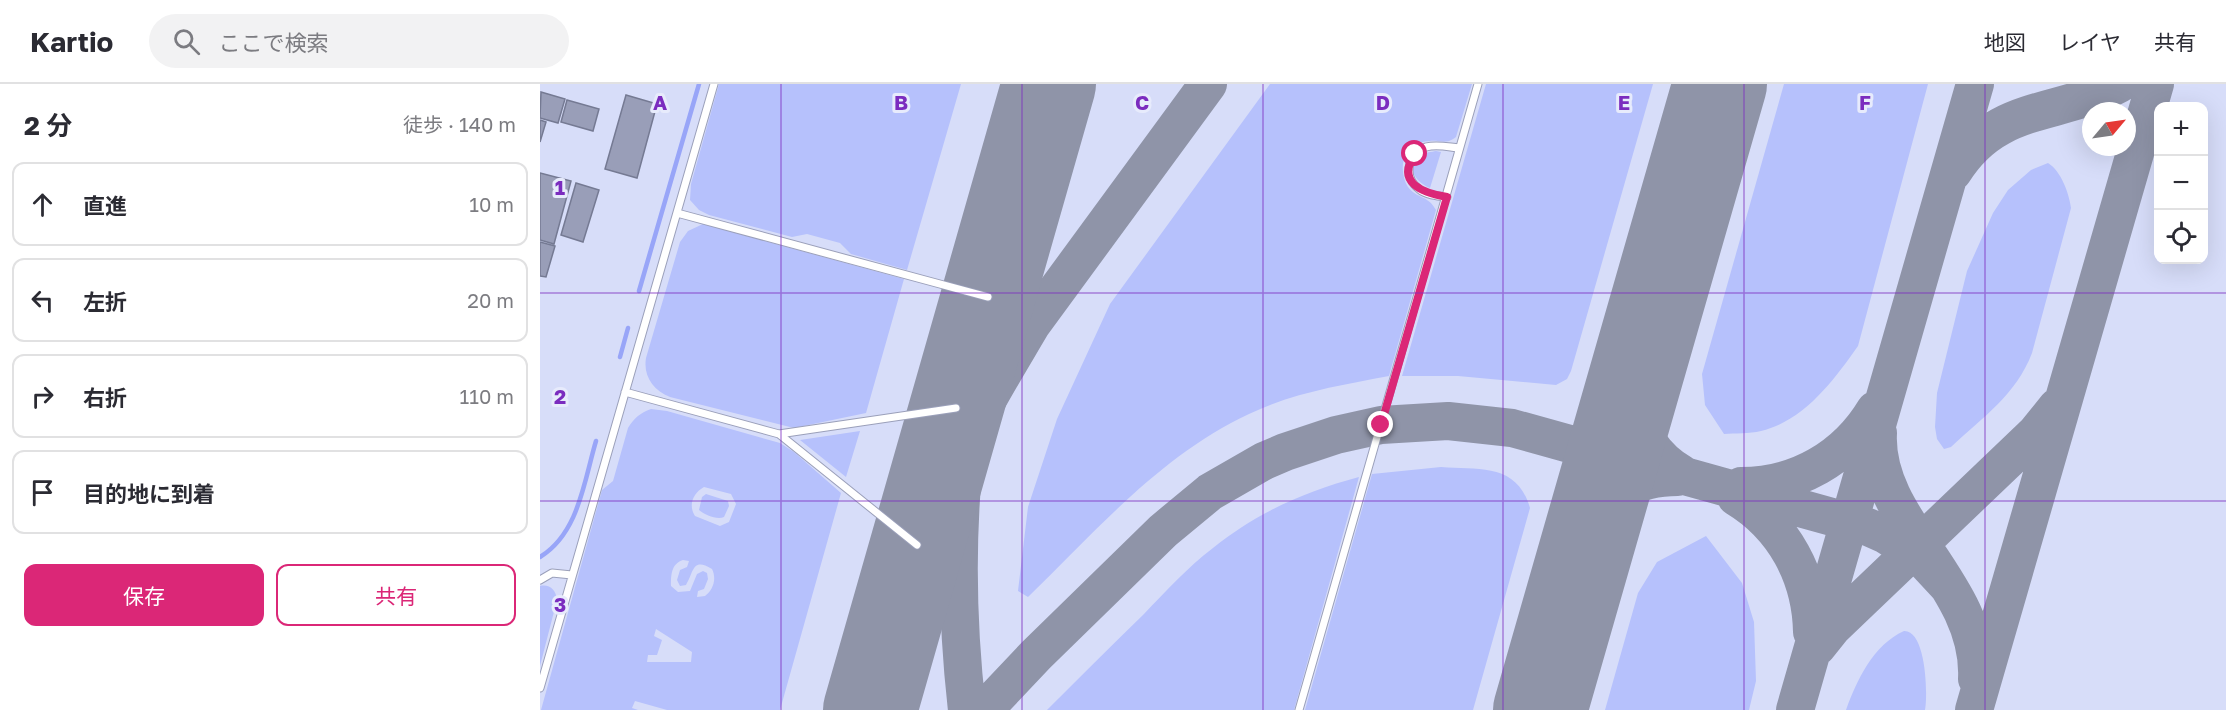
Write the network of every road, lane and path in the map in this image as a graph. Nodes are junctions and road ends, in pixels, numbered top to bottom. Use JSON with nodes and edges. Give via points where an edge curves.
{"nodes":[{"id":1,"x":714,"y":84,"type":"edge"},
{"id":2,"x":1478,"y":84,"type":"edge"},
{"id":3,"x":1459,"y":148,"type":"junction"},
{"id":4,"x":1447,"y":197,"type":"junction"},
{"id":5,"x":677,"y":213,"type":"junction"},
{"id":6,"x":988,"y":297,"type":"dead end"},
{"id":7,"x":625,"y":392,"type":"junction"},
{"id":8,"x":956,"y":408,"type":"dead end"},
{"id":9,"x":779,"y":434,"type":"junction"},
{"id":10,"x":917,"y":544,"type":"dead end"},
{"id":11,"x":572,"y":574,"type":"junction"},
{"id":12,"x":540,"y":580,"type":"edge"},
{"id":13,"x":540,"y":688,"type":"edge"},
{"id":14,"x":1299,"y":710,"type":"edge"}],
"edges":[{"from":1,"to":5,"type":"lane"},
{"from":2,"to":3,"type":"lane"},
{"from":3,"to":4,"type":"lane"},
{"from":3,"to":4,"type":"lane","via":[[1424,148],[1409,163],[1408,172],[1419,190]]},
{"from":4,"to":14,"type":"lane"},
{"from":5,"to":6,"type":"lane"},
{"from":5,"to":7,"type":"lane"},
{"from":7,"to":9,"type":"lane"},
{"from":7,"to":11,"type":"lane"},
{"from":8,"to":9,"type":"lane"},
{"from":9,"to":10,"type":"lane"},
{"from":11,"to":12,"type":"lane","via":[[552,573]]},
{"from":11,"to":13,"type":"lane"}]}
